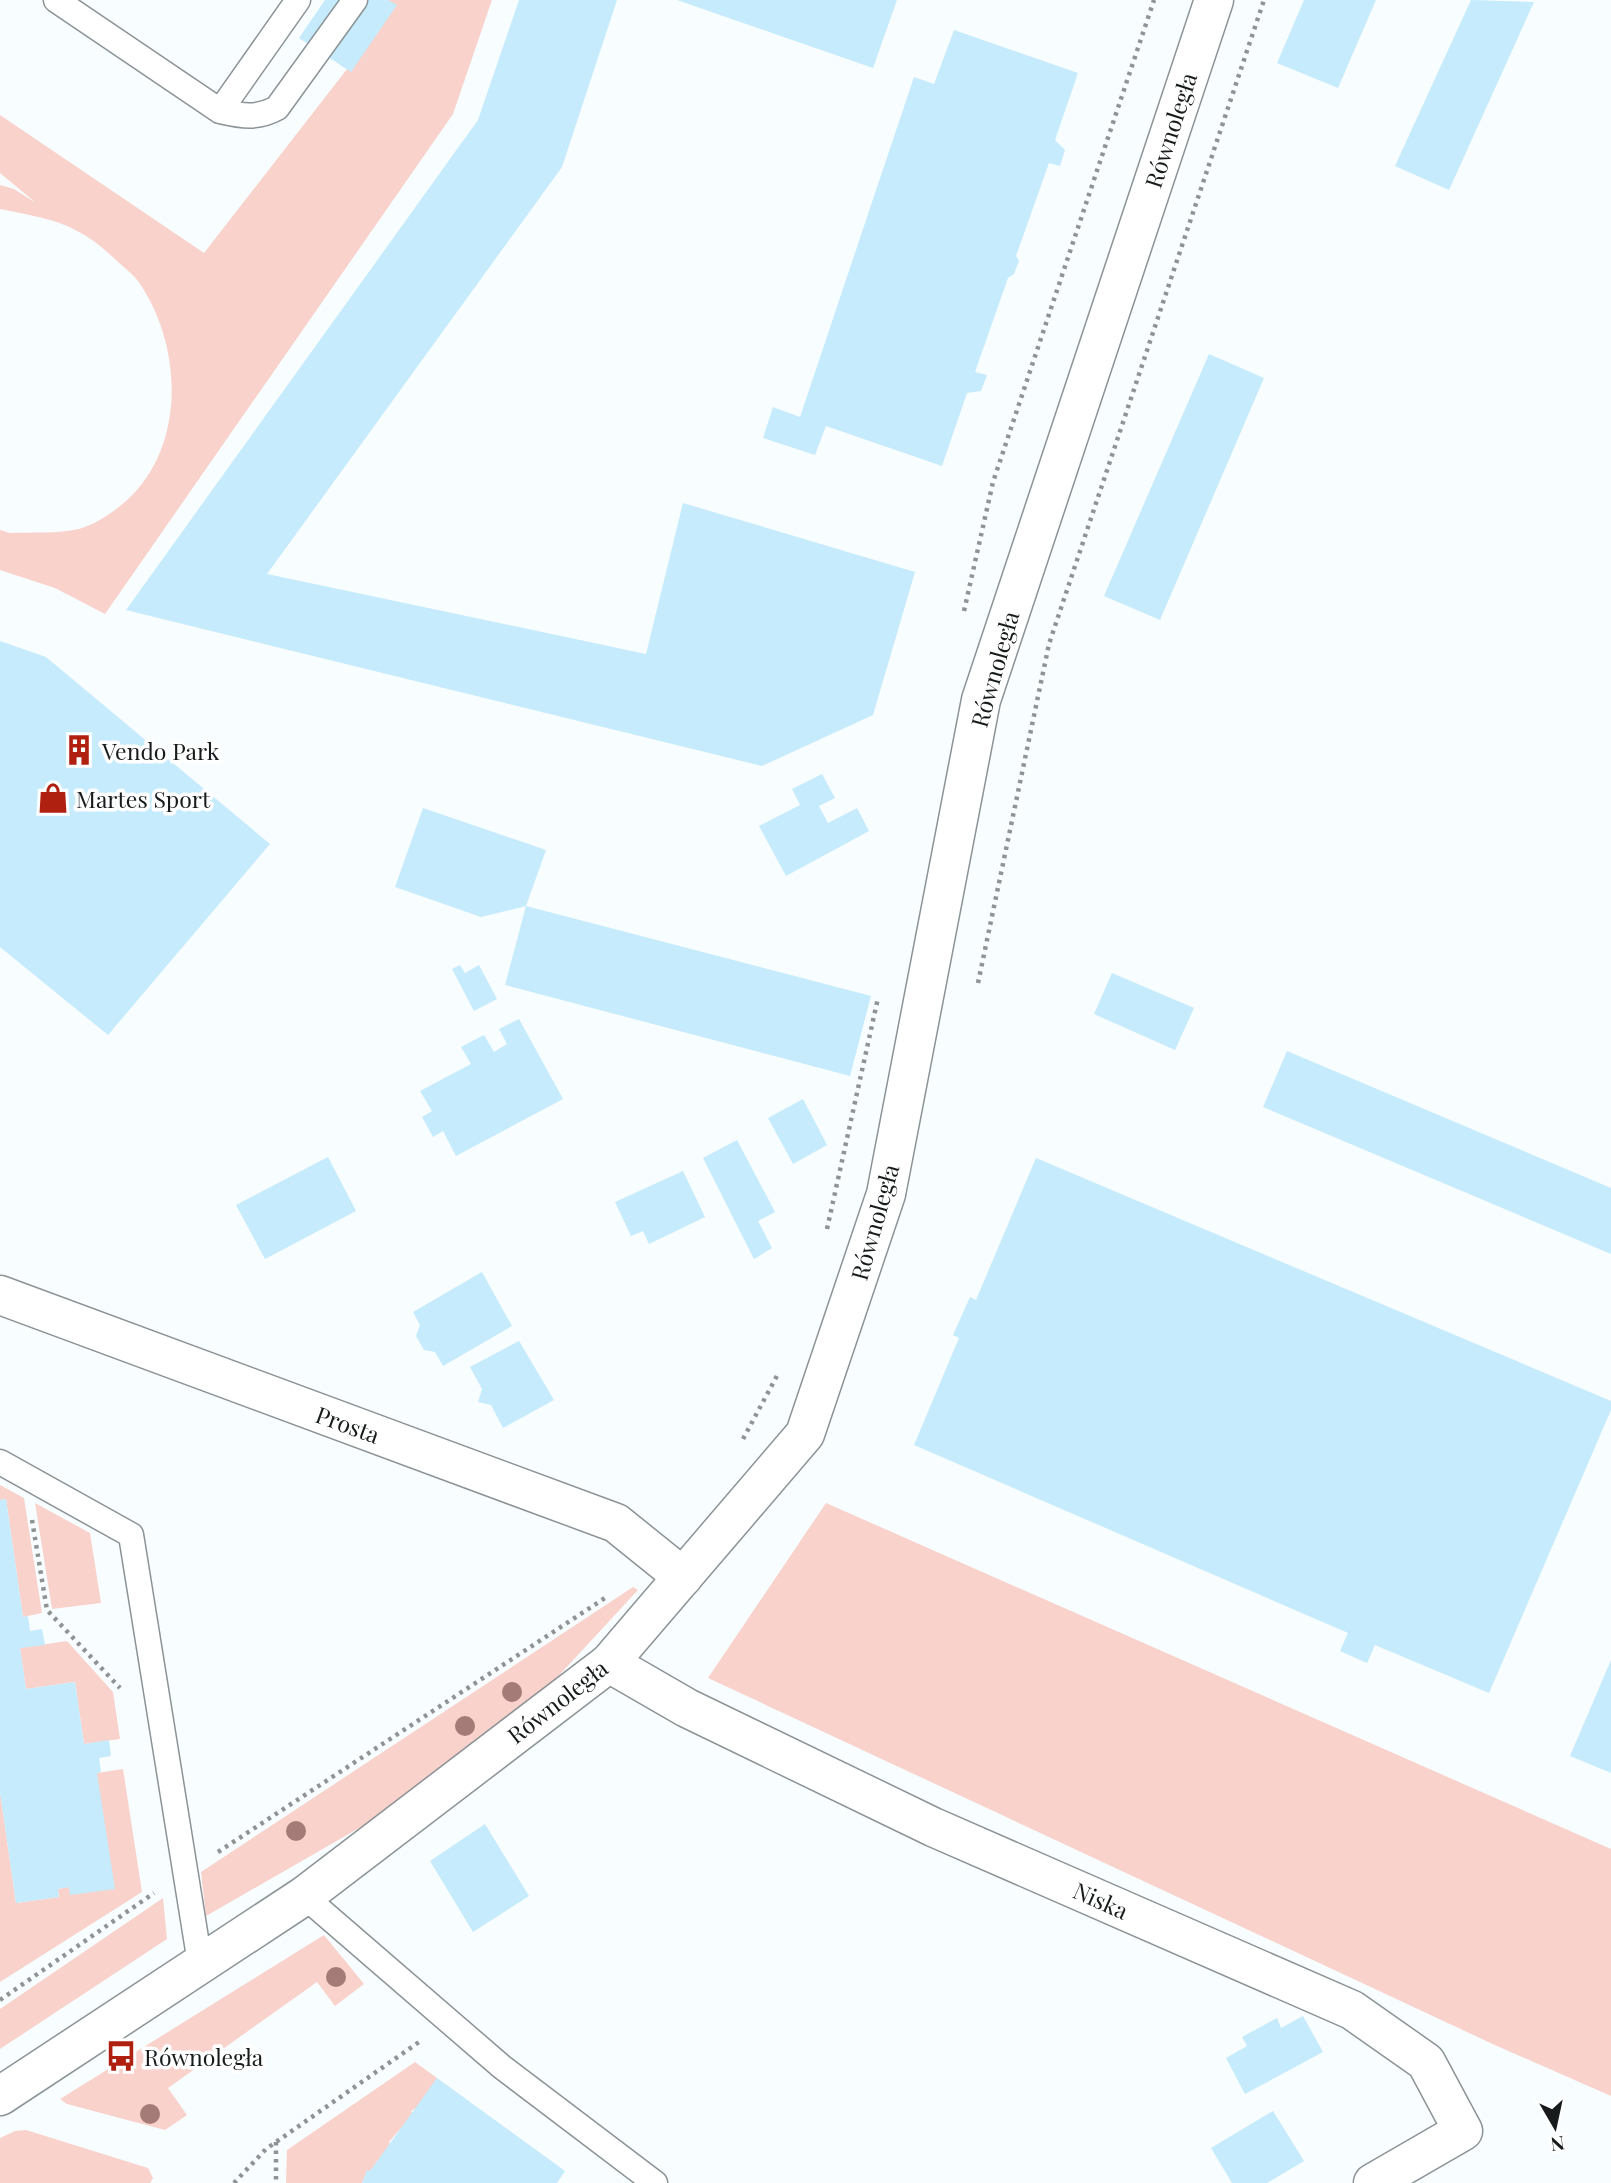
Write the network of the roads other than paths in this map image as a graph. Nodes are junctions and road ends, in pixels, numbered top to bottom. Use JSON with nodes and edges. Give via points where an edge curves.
{"nodes":[{"id":1,"x":56,"y":0,"type":"edge"},
{"id":2,"x":298,"y":0,"type":"edge"},
{"id":3,"x":355,"y":0,"type":"edge"},
{"id":4,"x":1214,"y":0,"type":"edge"},
{"id":5,"x":220,"y":111,"type":"junction"},
{"id":6,"x":0,"y":1295,"type":"edge"},
{"id":7,"x":0,"y":1462,"type":"edge"},
{"id":8,"x":683,"y":1577,"type":"junction"},
{"id":9,"x":608,"y":1663,"type":"junction"},
{"id":10,"x":304,"y":1896,"type":"junction"},
{"id":11,"x":200,"y":1963,"type":"junction"},
{"id":12,"x":0,"y":2096,"type":"edge"},
{"id":13,"x":655,"y":2183,"type":"edge"},
{"id":14,"x":1373,"y":2183,"type":"edge"}],
"edges":[{"from":1,"to":5,"type":"lane"},
{"from":2,"to":5,"type":"lane"},
{"from":3,"to":5,"type":"lane","via":[[277,108],[263,116],[247,117]]},
{"from":4,"to":8,"type":"street","name":"Równoległa","via":[[981,701],[886,1194],[805,1434]]},
{"from":6,"to":8,"type":"street","name":"Prosta","via":[[617,1523]]},
{"from":7,"to":11,"type":"lane","via":[[131,1535]]},
{"from":8,"to":9,"type":"street","name":"Równoległa"},
{"from":9,"to":10,"type":"street","name":"Równoległa"},
{"from":9,"to":14,"type":"street","name":"Niska","via":[[687,1709],[933,1827],[1352,2010],[1426,2062],[1463,2131]]},
{"from":10,"to":11,"type":"street","name":"Równoległa"},
{"from":10,"to":13,"type":"lane","via":[[502,2067]]},
{"from":11,"to":12,"type":"street","name":"Równoległa"}]}
